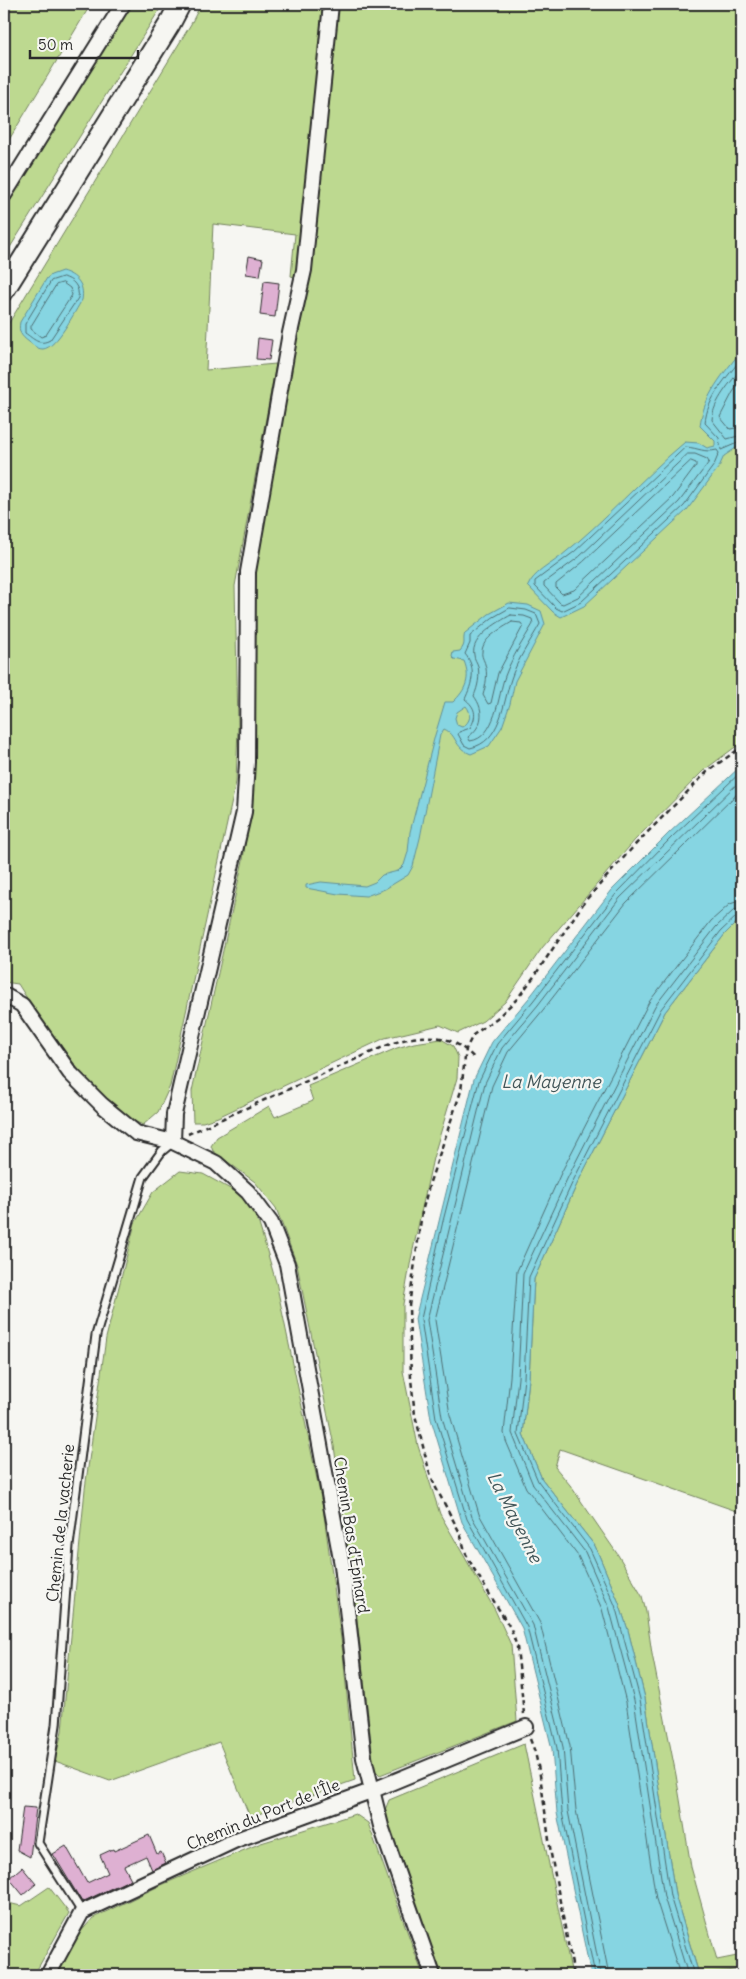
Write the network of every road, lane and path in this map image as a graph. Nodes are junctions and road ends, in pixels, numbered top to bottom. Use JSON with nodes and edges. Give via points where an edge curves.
{"nodes":[{"id":1,"x":123,"y":4,"type":"edge"},
{"id":2,"x":180,"y":4,"type":"edge"},
{"id":3,"x":331,"y":4,"type":"edge"},
{"id":4,"x":4,"y":195,"type":"edge"},
{"id":5,"x":4,"y":290,"type":"edge"},
{"id":6,"x":742,"y":747,"type":"edge"},
{"id":7,"x":4,"y":995,"type":"edge"},
{"id":8,"x":466,"y":1049,"type":"junction"},
{"id":9,"x":475,"y":1059,"type":"dead end"},
{"id":10,"x":173,"y":1142,"type":"junction"},
{"id":11,"x":526,"y":1726,"type":"junction"},
{"id":12,"x":371,"y":1791,"type":"junction"},
{"id":13,"x":82,"y":1912,"type":"junction"},
{"id":14,"x":48,"y":1975,"type":"edge"},
{"id":15,"x":433,"y":1975,"type":"edge"},
{"id":16,"x":574,"y":1975,"type":"edge"}],
"edges":[{"from":1,"to":4,"type":"street"},
{"from":2,"to":5,"type":"main road"},
{"from":3,"to":10,"type":"street","via":[[304,270],[248,572],[248,762],[244,812],[174,1114]]},
{"from":6,"to":8,"type":"path","via":[[699,780],[597,886],[516,999],[473,1035]]},
{"from":7,"to":10,"type":"street","name":"Chemin Bas d'Epinard","via":[[22,1005],[70,1073],[102,1105],[136,1133]]},
{"from":8,"to":9,"type":"path"},
{"from":8,"to":10,"type":"path","via":[[443,1038],[409,1038],[390,1044]]},
{"from":8,"to":11,"type":"path","via":[[461,1091],[422,1212],[409,1306],[411,1379],[415,1416],[428,1470],[460,1533],[466,1554],[511,1629],[517,1647]]},
{"from":10,"to":12,"type":"street","name":"Chemin Bas d'Epinard","via":[[216,1163],[248,1192],[271,1224],[287,1264],[342,1565],[364,1758]]},
{"from":10,"to":13,"type":"lane","name":"Chemin de la vacherie","via":[[142,1177],[96,1335],[71,1536],[56,1725],[38,1843]]},
{"from":11,"to":12,"type":"street","name":"Chemin du Port de l'Île"},
{"from":11,"to":16,"type":"path","via":[[540,1775],[550,1854]]},
{"from":12,"to":13,"type":"street","name":"Chemin du Port de l'Île","via":[[236,1840]]},
{"from":12,"to":15,"type":"street","name":"Chemin Bas d'Epinard"},
{"from":13,"to":14,"type":"street"}]}
